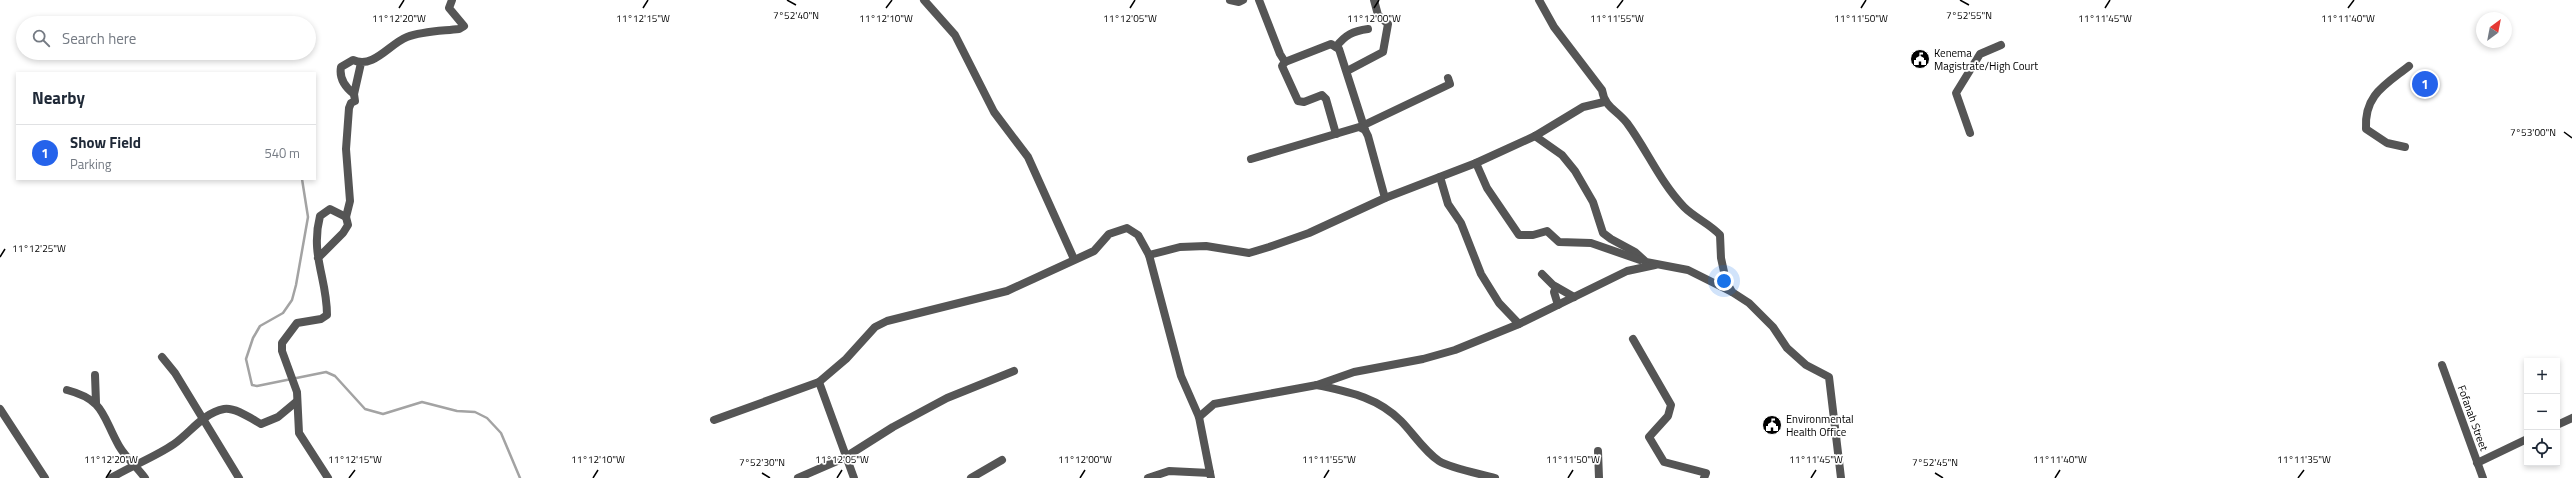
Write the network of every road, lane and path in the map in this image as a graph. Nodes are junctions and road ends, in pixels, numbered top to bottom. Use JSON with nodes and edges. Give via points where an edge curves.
{"nodes":[{"id":1,"x":452,"y":0,"type":"edge"},
{"id":2,"x":924,"y":0,"type":"edge"},
{"id":3,"x":1230,"y":0,"type":"edge"},
{"id":4,"x":1243,"y":0,"type":"edge"},
{"id":5,"x":1259,"y":0,"type":"edge"},
{"id":6,"x":1374,"y":0,"type":"edge"},
{"id":7,"x":1539,"y":0,"type":"edge"},
{"id":8,"x":1368,"y":28,"type":"dead end"},
{"id":9,"x":2001,"y":45,"type":"dead end"},
{"id":10,"x":1336,"y":47,"type":"junction"},
{"id":11,"x":1285,"y":62,"type":"junction"},
{"id":12,"x":361,"y":63,"type":"junction"},
{"id":13,"x":2409,"y":66,"type":"dead end"},
{"id":14,"x":1347,"y":70,"type":"junction"},
{"id":15,"x":1448,"y":78,"type":"dead end"},
{"id":16,"x":354,"y":94,"type":"junction"},
{"id":17,"x":1604,"y":102,"type":"junction"},
{"id":18,"x":1364,"y":127,"type":"junction"},
{"id":19,"x":1970,"y":133,"type":"dead end"},
{"id":20,"x":1336,"y":134,"type":"junction"},
{"id":21,"x":1535,"y":136,"type":"junction"},
{"id":22,"x":2405,"y":147,"type":"dead end"},
{"id":23,"x":1251,"y":159,"type":"dead end"},
{"id":24,"x":1476,"y":164,"type":"junction"},
{"id":25,"x":1440,"y":177,"type":"junction"},
{"id":26,"x":1386,"y":198,"type":"junction"},
{"id":27,"x":346,"y":217,"type":"junction"},
{"id":28,"x":1150,"y":255,"type":"junction"},
{"id":29,"x":318,"y":258,"type":"junction"},
{"id":30,"x":1074,"y":260,"type":"junction"},
{"id":31,"x":1646,"y":262,"type":"junction"},
{"id":32,"x":1659,"y":264,"type":"junction"},
{"id":33,"x":1542,"y":274,"type":"dead end"},
{"id":34,"x":1556,"y":287,"type":"junction"},
{"id":35,"x":1732,"y":292,"type":"junction"},
{"id":36,"x":1574,"y":297,"type":"junction"},
{"id":37,"x":1558,"y":305,"type":"junction"},
{"id":38,"x":1519,"y":324,"type":"junction"},
{"id":39,"x":1633,"y":339,"type":"dead end"},
{"id":40,"x":162,"y":357,"type":"dead end"},
{"id":41,"x":2442,"y":365,"type":"dead end"},
{"id":42,"x":1014,"y":371,"type":"dead end"},
{"id":43,"x":95,"y":375,"type":"dead end"},
{"id":44,"x":819,"y":382,"type":"junction"},
{"id":45,"x":1317,"y":385,"type":"junction"},
{"id":46,"x":67,"y":390,"type":"dead end"},
{"id":47,"x":296,"y":402,"type":"junction"},
{"id":48,"x":96,"y":403,"type":"junction"},
{"id":49,"x":0,"y":409,"type":"edge"},
{"id":50,"x":1199,"y":417,"type":"junction"},
{"id":51,"x":2572,"y":418,"type":"edge"},
{"id":52,"x":203,"y":420,"type":"junction"},
{"id":53,"x":714,"y":420,"type":"dead end"},
{"id":54,"x":2560,"y":424,"type":"edge"},
{"id":55,"x":2524,"y":440,"type":"edge"},
{"id":56,"x":1598,"y":451,"type":"dead end"},
{"id":57,"x":844,"y":458,"type":"junction"},
{"id":58,"x":1002,"y":460,"type":"dead end"},
{"id":59,"x":2477,"y":463,"type":"junction"},
{"id":60,"x":135,"y":464,"type":"junction"},
{"id":61,"x":1211,"y":476,"type":"edge"},
{"id":62,"x":45,"y":478,"type":"edge"},
{"id":63,"x":111,"y":478,"type":"edge"},
{"id":64,"x":145,"y":478,"type":"edge"},
{"id":65,"x":239,"y":478,"type":"edge"},
{"id":66,"x":328,"y":478,"type":"edge"},
{"id":67,"x":798,"y":478,"type":"edge"},
{"id":68,"x":854,"y":478,"type":"edge"},
{"id":69,"x":971,"y":478,"type":"edge"},
{"id":70,"x":1148,"y":478,"type":"edge"},
{"id":71,"x":1494,"y":478,"type":"edge"},
{"id":72,"x":1599,"y":478,"type":"edge"},
{"id":73,"x":1704,"y":478,"type":"edge"},
{"id":74,"x":1841,"y":478,"type":"edge"},
{"id":75,"x":2483,"y":478,"type":"edge"}],
"edges":[{"from":1,"to":12,"type":"street","via":[[449,8],[464,26],[444,32],[406,37],[391,49]]},
{"from":2,"to":30,"type":"street","via":[[955,35],[987,100],[1028,157]]},
{"from":3,"to":4,"type":"street"},
{"from":5,"to":11,"type":"street"},
{"from":6,"to":14,"type":"street","via":[[1378,15],[1388,24],[1383,52]]},
{"from":7,"to":17,"type":"street","via":[[1554,27],[1602,90]]},
{"from":8,"to":10,"type":"street","via":[[1354,31],[1343,38]]},
{"from":9,"to":19,"type":"street","via":[[1980,54],[1956,94]]},
{"from":10,"to":11,"type":"street","via":[[1331,44],[1320,46]]},
{"from":10,"to":14,"type":"street","via":[[1340,49]]},
{"from":11,"to":20,"type":"street","via":[[1282,66],[1298,101],[1304,102],[1322,95],[1326,99]]},
{"from":12,"to":16,"type":"street"},
{"from":12,"to":16,"type":"street","via":[[353,60],[341,66],[340,72],[344,83]]},
{"from":13,"to":22,"type":"street","via":[[2372,98],[2366,111],[2366,129],[2387,143]]},
{"from":14,"to":18,"type":"street"},
{"from":15,"to":18,"type":"street","via":[[1450,84]]},
{"from":16,"to":27,"type":"street","via":[[355,101],[349,108],[346,149],[350,201]]},
{"from":17,"to":21,"type":"street","via":[[1583,107]]},
{"from":17,"to":35,"type":"street","via":[[1626,122],[1669,191],[1685,208],[1720,236],[1721,258],[1726,280]]},
{"from":18,"to":20,"type":"street"},
{"from":18,"to":26,"type":"street"},
{"from":20,"to":23,"type":"street"},
{"from":21,"to":24,"type":"street"},
{"from":21,"to":31,"type":"street","via":[[1562,155],[1575,171],[1593,202],[1603,233],[1635,252]]},
{"from":24,"to":25,"type":"street"},
{"from":24,"to":31,"type":"street","via":[[1487,188],[1519,235],[1534,235],[1547,231],[1560,242],[1591,243]]},
{"from":25,"to":26,"type":"street"},
{"from":25,"to":38,"type":"street","via":[[1448,204],[1461,222],[1481,274],[1499,303]]},
{"from":26,"to":28,"type":"street","via":[[1309,233],[1249,252],[1206,246],[1180,247]]},
{"from":27,"to":29,"type":"street","via":[[348,225],[343,233]]},
{"from":27,"to":29,"type":"street","via":[[330,209],[320,216],[316,233]]},
{"from":28,"to":30,"type":"street","via":[[1138,235],[1127,228],[1109,234],[1094,251]]},
{"from":28,"to":50,"type":"street","via":[[1181,376]]},
{"from":29,"to":47,"type":"street","via":[[327,302],[327,315],[321,319],[297,323],[282,343],[282,351],[297,392]]},
{"from":30,"to":44,"type":"street","via":[[1007,291],[887,321],[875,327],[846,359]]},
{"from":31,"to":32,"type":"street"},
{"from":32,"to":35,"type":"street","via":[[1688,270]]},
{"from":32,"to":36,"type":"street","via":[[1627,271]]},
{"from":33,"to":34,"type":"street"},
{"from":34,"to":36,"type":"street"},
{"from":34,"to":37,"type":"street","via":[[1554,292]]},
{"from":35,"to":74,"type":"street","via":[[1749,303],[1773,327],[1787,348],[1806,365],[1829,377]]},
{"from":36,"to":37,"type":"street"},
{"from":37,"to":38,"type":"street"},
{"from":38,"to":45,"type":"street","via":[[1455,350],[1354,372]]},
{"from":39,"to":73,"type":"street","via":[[1672,405],[1668,416],[1649,436],[1664,462],[1706,473]]},
{"from":40,"to":52,"type":"street","via":[[175,373]]},
{"from":41,"to":59,"type":"street","name":"Fofanah Street"},
{"from":42,"to":57,"type":"street","via":[[947,398],[893,427]]},
{"from":43,"to":48,"type":"street"},
{"from":44,"to":53,"type":"street"},
{"from":44,"to":57,"type":"street"},
{"from":45,"to":50,"type":"street","via":[[1214,404]]},
{"from":45,"to":71,"type":"street","via":[[1362,395],[1400,420],[1438,460],[1449,466]]},
{"from":46,"to":48,"type":"street","via":[[86,395]]},
{"from":47,"to":52,"type":"street","via":[[278,417],[261,424],[225,408]]},
{"from":47,"to":66,"type":"street","via":[[299,434]]},
{"from":48,"to":60,"type":"street","via":[[120,448]]},
{"from":49,"to":62,"type":"street"},
{"from":50,"to":61,"type":"street"},
{"from":51,"to":54,"type":"street"},
{"from":52,"to":60,"type":"street","via":[[173,445]]},
{"from":52,"to":65,"type":"street"},
{"from":55,"to":59,"type":"street"},
{"from":56,"to":72,"type":"street"},
{"from":57,"to":67,"type":"street"},
{"from":57,"to":68,"type":"street"},
{"from":58,"to":69,"type":"street"},
{"from":59,"to":75,"type":"street","name":"Fofanah Street"},
{"from":60,"to":63,"type":"street"},
{"from":60,"to":64,"type":"street"},
{"from":61,"to":70,"type":"street","via":[[1169,471]]}]}
